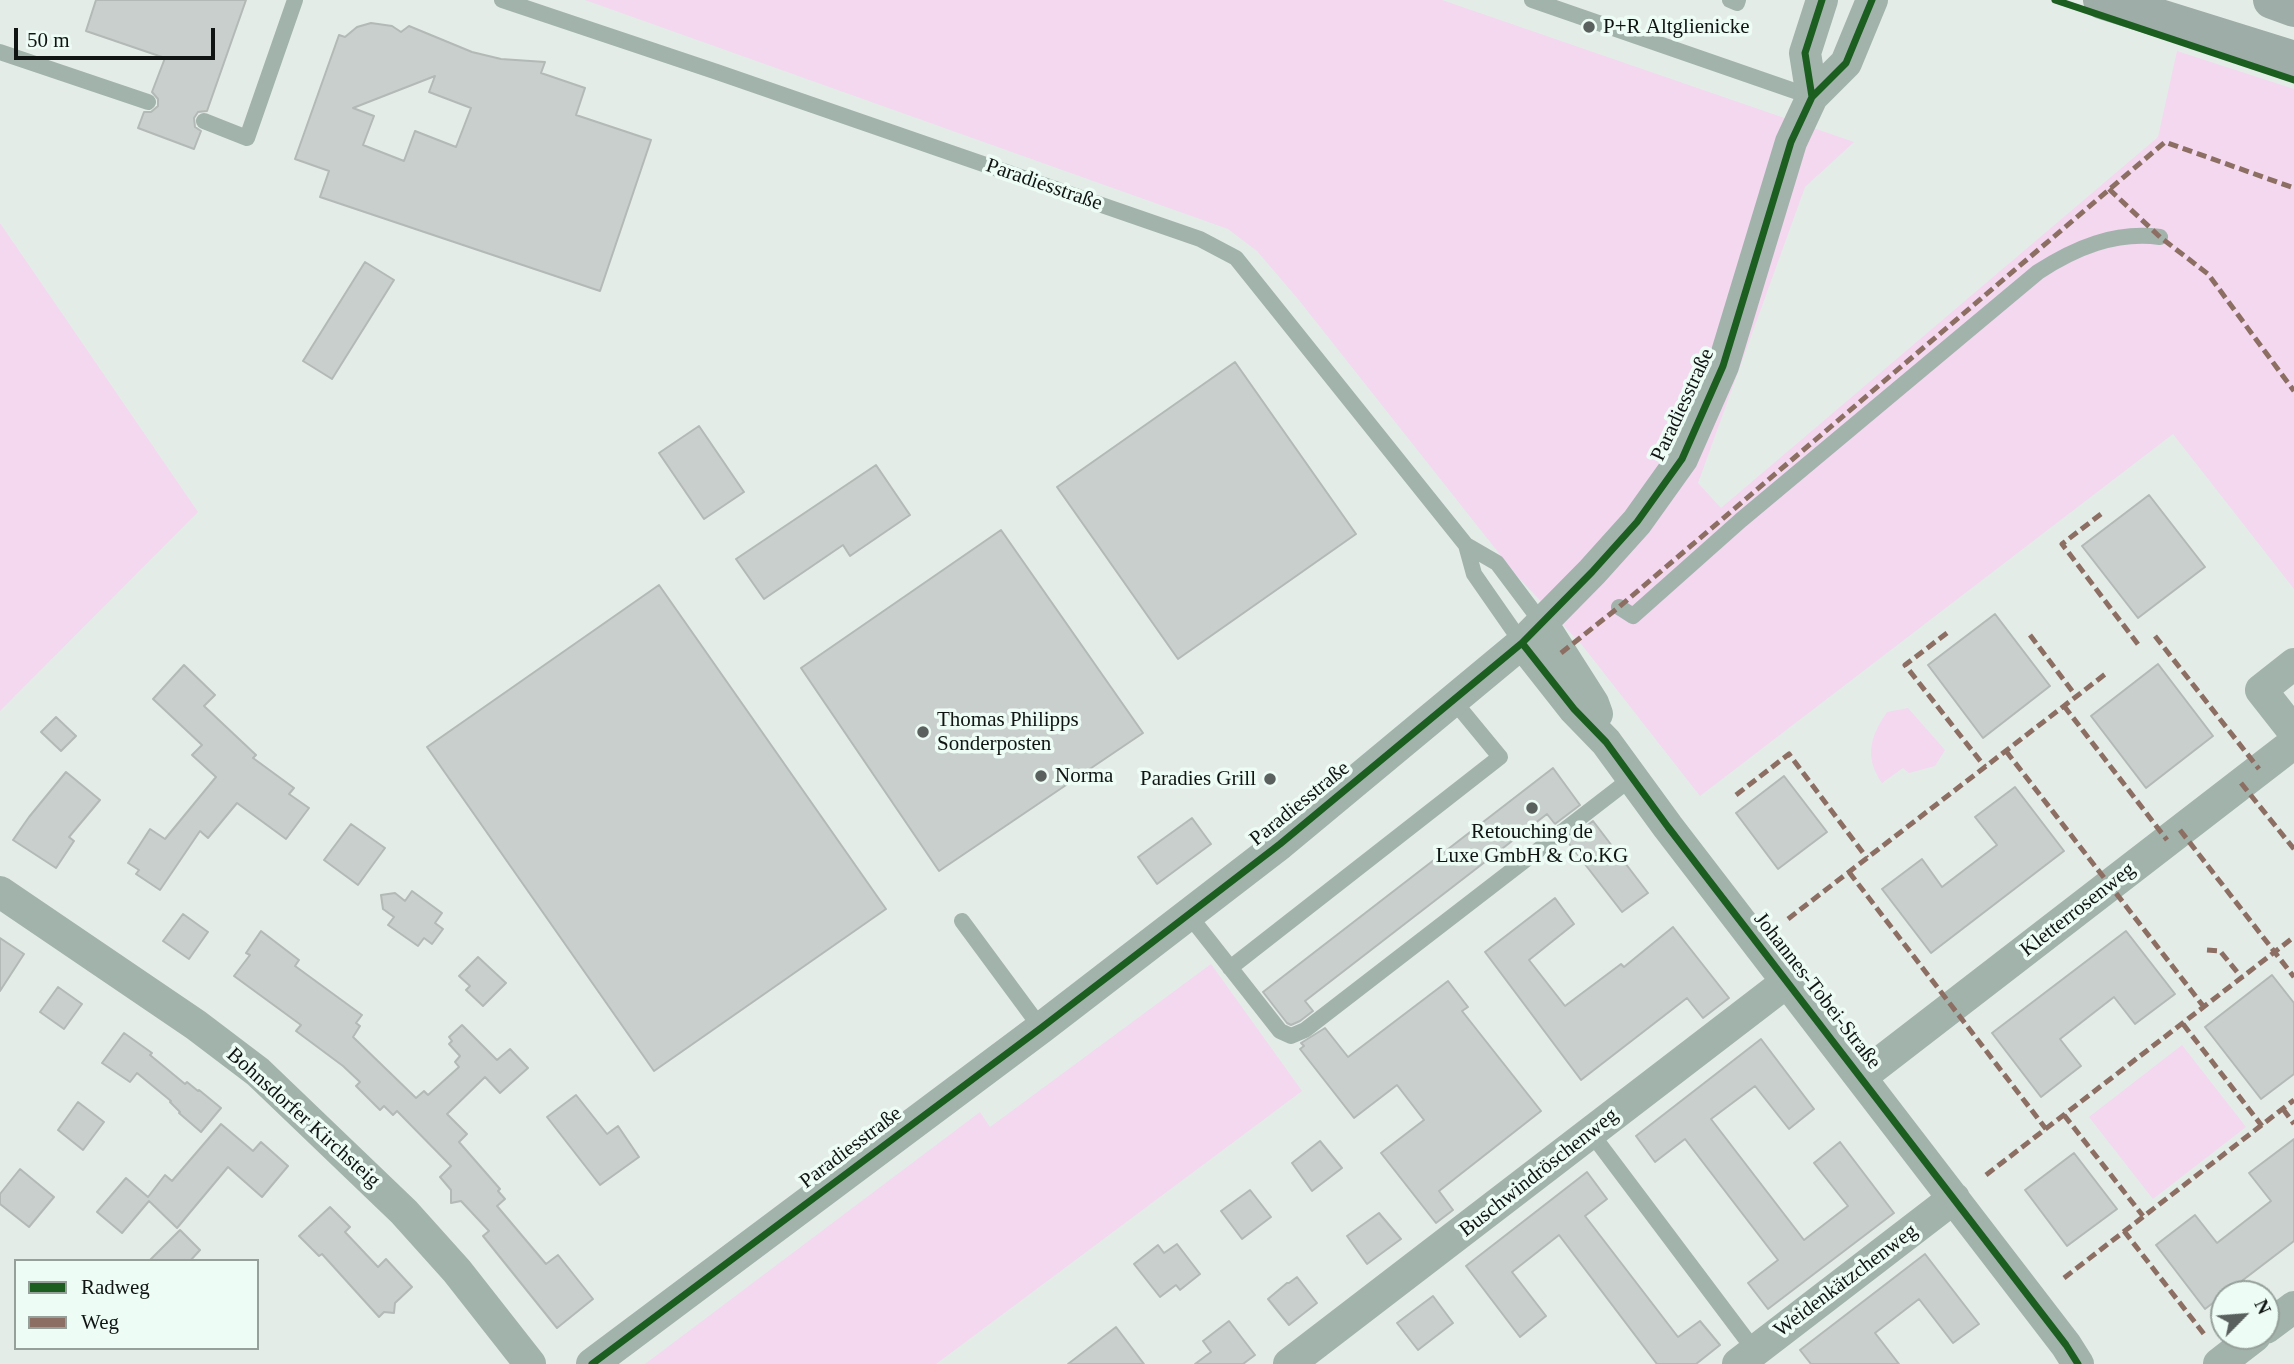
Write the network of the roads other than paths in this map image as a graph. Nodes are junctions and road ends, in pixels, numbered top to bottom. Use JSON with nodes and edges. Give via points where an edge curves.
{"nodes":[{"id":1,"x":295,"y":0,"type":"edge"},
{"id":2,"x":502,"y":0,"type":"edge"},
{"id":3,"x":1532,"y":0,"type":"edge"},
{"id":4,"x":1730,"y":0,"type":"edge"},
{"id":5,"x":1738,"y":0,"type":"edge"},
{"id":6,"x":1822,"y":0,"type":"edge"},
{"id":7,"x":1872,"y":0,"type":"edge"},
{"id":8,"x":2102,"y":0,"type":"edge"},
{"id":9,"x":2272,"y":0,"type":"edge"},
{"id":10,"x":2294,"y":8,"type":"edge"},
{"id":11,"x":0,"y":52,"type":"edge"},
{"id":12,"x":2294,"y":60,"type":"edge"},
{"id":13,"x":1811,"y":97,"type":"junction"},
{"id":14,"x":148,"y":102,"type":"dead end"},
{"id":15,"x":204,"y":121,"type":"dead end"},
{"id":16,"x":2161,"y":237,"type":"dead end"},
{"id":17,"x":1466,"y":545,"type":"junction"},
{"id":18,"x":1619,"y":607,"type":"dead end"},
{"id":19,"x":1532,"y":633,"type":"junction"},
{"id":20,"x":2294,"y":664,"type":"edge"},
{"id":21,"x":1453,"y":700,"type":"junction"},
{"id":22,"x":2294,"y":732,"type":"edge"},
{"id":23,"x":2294,"y":743,"type":"edge"},
{"id":24,"x":1633,"y":777,"type":"junction"},
{"id":25,"x":0,"y":892,"type":"edge"},
{"id":26,"x":1188,"y":915,"type":"junction"},
{"id":27,"x":962,"y":921,"type":"dead end"},
{"id":28,"x":1230,"y":968,"type":"junction"},
{"id":29,"x":1787,"y":981,"type":"junction"},
{"id":30,"x":1041,"y":1028,"type":"junction"},
{"id":31,"x":1861,"y":1077,"type":"junction"},
{"id":32,"x":1591,"y":1133,"type":"junction"},
{"id":33,"x":1954,"y":1198,"type":"junction"},
{"id":34,"x":2237,"y":1350,"type":"edge"},
{"id":35,"x":1749,"y":1359,"type":"edge"},
{"id":36,"x":530,"y":1364,"type":"edge"},
{"id":37,"x":592,"y":1364,"type":"edge"},
{"id":38,"x":1289,"y":1364,"type":"edge"},
{"id":39,"x":2078,"y":1364,"type":"edge"},
{"id":40,"x":2219,"y":1364,"type":"edge"}],
"edges":[{"from":1,"to":15,"type":"lane","via":[[247,138]]},
{"from":2,"to":17,"type":"lane","name":"Paradiesstraße","via":[[1200,239],[1236,258]]},
{"from":3,"to":13,"type":"lane"},
{"from":4,"to":5,"type":"lane"},
{"from":6,"to":13,"type":"street","via":[[1805,52]]},
{"from":7,"to":13,"type":"street","name":"Paradiesstraße","via":[[1846,63]]},
{"from":8,"to":12,"type":"main road"},
{"from":9,"to":10,"type":"main road"},
{"from":11,"to":14,"type":"lane"},
{"from":13,"to":19,"type":"street","name":"Paradiesstraße","via":[[1791,142],[1723,366],[1682,460],[1637,522]]},
{"from":16,"to":18,"type":"lane","via":[[2135,235],[2103,241],[2066,254],[2038,272],[1741,520],[1633,617]]},
{"from":17,"to":19,"type":"lane","name":"Paradiesstraße","via":[[1474,574]]},
{"from":17,"to":19,"type":"lane","name":"Paradiesstraße","via":[[1497,563]]},
{"from":19,"to":21,"type":"street","name":"Paradiesstraße"},
{"from":19,"to":24,"type":"street","name":"Johannes-Tobei-Straße","via":[[1574,709]]},
{"from":20,"to":22,"type":"street","via":[[2261,690]]},
{"from":21,"to":26,"type":"street","name":"Paradiesstraße"},
{"from":21,"to":28,"type":"lane","via":[[1500,757]]},
{"from":23,"to":31,"type":"street","name":"Kletterrosenweg"},
{"from":24,"to":28,"type":"lane","via":[[1305,1030],[1291,1036],[1280,1031]]},
{"from":24,"to":29,"type":"street","name":"Johannes-Tobei-Straße"},
{"from":25,"to":36,"type":"street","name":"Bohnsdorfer Kirchsteig","via":[[258,1072],[404,1212]]},
{"from":26,"to":28,"type":"lane"},
{"from":26,"to":30,"type":"street","name":"Paradiesstraße"},
{"from":27,"to":30,"type":"lane"},
{"from":29,"to":31,"type":"street","name":"Johannes-Tobei-Straße"},
{"from":29,"to":32,"type":"street","name":"Buschwindröschenweg"},
{"from":30,"to":37,"type":"street","name":"Paradiesstraße"},
{"from":31,"to":33,"type":"street","name":"Johannes-Tobei-Straße"},
{"from":32,"to":35,"type":"lane"},
{"from":32,"to":38,"type":"street","name":"Buschwindröschenweg"},
{"from":33,"to":35,"type":"street","name":"Weidenkätzchenweg"},
{"from":33,"to":39,"type":"street","name":"Johannes-Tobei-Straße"},
{"from":34,"to":40,"type":"street"}]}
